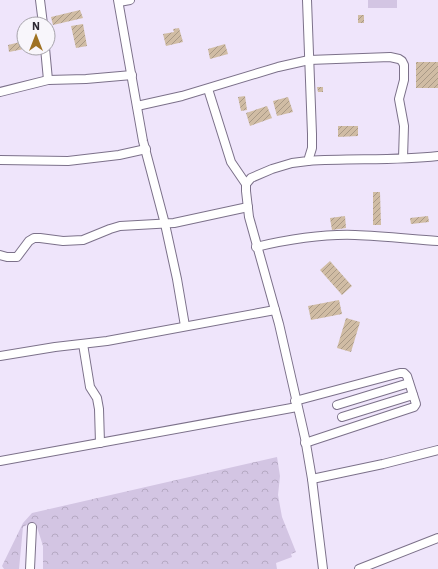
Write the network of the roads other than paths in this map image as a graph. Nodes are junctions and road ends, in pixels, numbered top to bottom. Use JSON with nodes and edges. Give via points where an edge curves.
{"nodes":[{"id":1,"x":40,"y":0,"type":"edge"},
{"id":2,"x":130,"y":0,"type":"edge"},
{"id":3,"x":306,"y":0,"type":"edge"},
{"id":4,"x":118,"y":1,"type":"edge"},
{"id":5,"x":42,"y":16,"type":"edge"},
{"id":6,"x":46,"y":56,"type":"edge"},
{"id":7,"x":309,"y":60,"type":"junction"},
{"id":8,"x":132,"y":74,"type":"junction"},
{"id":9,"x":48,"y":80,"type":"junction"},
{"id":10,"x":208,"y":89,"type":"junction"},
{"id":11,"x":0,"y":92,"type":"edge"},
{"id":12,"x":136,"y":106,"type":"junction"},
{"id":13,"x":146,"y":149,"type":"junction"},
{"id":14,"x":438,"y":156,"type":"edge"},
{"id":15,"x":403,"y":158,"type":"junction"},
{"id":16,"x":0,"y":160,"type":"edge"},
{"id":17,"x":308,"y":161,"type":"junction"},
{"id":18,"x":246,"y":184,"type":"junction"},
{"id":19,"x":248,"y":207,"type":"junction"},
{"id":20,"x":165,"y":224,"type":"junction"},
{"id":21,"x":438,"y":241,"type":"edge"},
{"id":22,"x":256,"y":247,"type":"junction"},
{"id":23,"x":0,"y":255,"type":"edge"},
{"id":24,"x":275,"y":310,"type":"junction"},
{"id":25,"x":185,"y":326,"type":"junction"},
{"id":26,"x":83,"y":344,"type":"junction"},
{"id":27,"x":0,"y":356,"type":"edge"},
{"id":28,"x":372,"y":381,"type":"junction"},
{"id":29,"x":410,"y":383,"type":"junction"},
{"id":30,"x":374,"y":394,"type":"junction"},
{"id":31,"x":413,"y":395,"type":"junction"},
{"id":32,"x":296,"y":404,"type":"junction"},
{"id":33,"x":337,"y":405,"type":"dead end"},
{"id":34,"x":377,"y":406,"type":"junction"},
{"id":35,"x":342,"y":416,"type":"dead end"},
{"id":36,"x":100,"y":443,"type":"junction"},
{"id":37,"x":305,"y":443,"type":"junction"},
{"id":38,"x":438,"y":450,"type":"edge"},
{"id":39,"x":0,"y":462,"type":"edge"},
{"id":40,"x":312,"y":479,"type":"junction"},
{"id":41,"x":32,"y":527,"type":"dead end"},
{"id":42,"x":438,"y":538,"type":"edge"},
{"id":43,"x":30,"y":569,"type":"edge"},
{"id":44,"x":322,"y":569,"type":"edge"},
{"id":45,"x":359,"y":569,"type":"edge"}],
"edges":[{"from":1,"to":5,"type":"street"},
{"from":2,"to":4,"type":"street"},
{"from":3,"to":7,"type":"street"},
{"from":4,"to":8,"type":"street"},
{"from":6,"to":9,"type":"street"},
{"from":7,"to":10,"type":"street"},
{"from":7,"to":15,"type":"street","via":[[390,57],[402,61],[405,72],[399,102],[404,126]]},
{"from":7,"to":17,"type":"street","via":[[312,148]]},
{"from":8,"to":9,"type":"street"},
{"from":8,"to":12,"type":"street"},
{"from":9,"to":11,"type":"street"},
{"from":10,"to":12,"type":"street"},
{"from":10,"to":18,"type":"street","via":[[231,162]]},
{"from":12,"to":13,"type":"street"},
{"from":13,"to":16,"type":"street","via":[[68,161]]},
{"from":13,"to":20,"type":"street"},
{"from":14,"to":15,"type":"street"},
{"from":15,"to":17,"type":"street"},
{"from":17,"to":18,"type":"street","via":[[272,169],[250,178]]},
{"from":18,"to":19,"type":"street"},
{"from":19,"to":20,"type":"street"},
{"from":19,"to":22,"type":"street"},
{"from":20,"to":23,"type":"street","via":[[120,226],[74,241],[34,238],[17,257]]},
{"from":20,"to":25,"type":"street"},
{"from":21,"to":22,"type":"street","via":[[353,235],[311,238]]},
{"from":22,"to":24,"type":"street"},
{"from":24,"to":25,"type":"street"},
{"from":24,"to":32,"type":"street"},
{"from":25,"to":26,"type":"street"},
{"from":26,"to":27,"type":"street"},
{"from":26,"to":36,"type":"street","via":[[90,387],[97,398],[99,409]]},
{"from":28,"to":29,"type":"street","via":[[404,373]]},
{"from":28,"to":30,"type":"street"},
{"from":28,"to":32,"type":"street"},
{"from":29,"to":30,"type":"street"},
{"from":29,"to":31,"type":"street"},
{"from":30,"to":33,"type":"street"},
{"from":30,"to":34,"type":"street"},
{"from":31,"to":34,"type":"street"},
{"from":31,"to":37,"type":"street","via":[[416,404],[414,407]]},
{"from":32,"to":36,"type":"street"},
{"from":32,"to":37,"type":"street"},
{"from":34,"to":35,"type":"street"},
{"from":36,"to":39,"type":"street"},
{"from":37,"to":40,"type":"street"},
{"from":38,"to":40,"type":"street"},
{"from":40,"to":44,"type":"street"},
{"from":41,"to":43,"type":"street"},
{"from":42,"to":45,"type":"street"}]}
